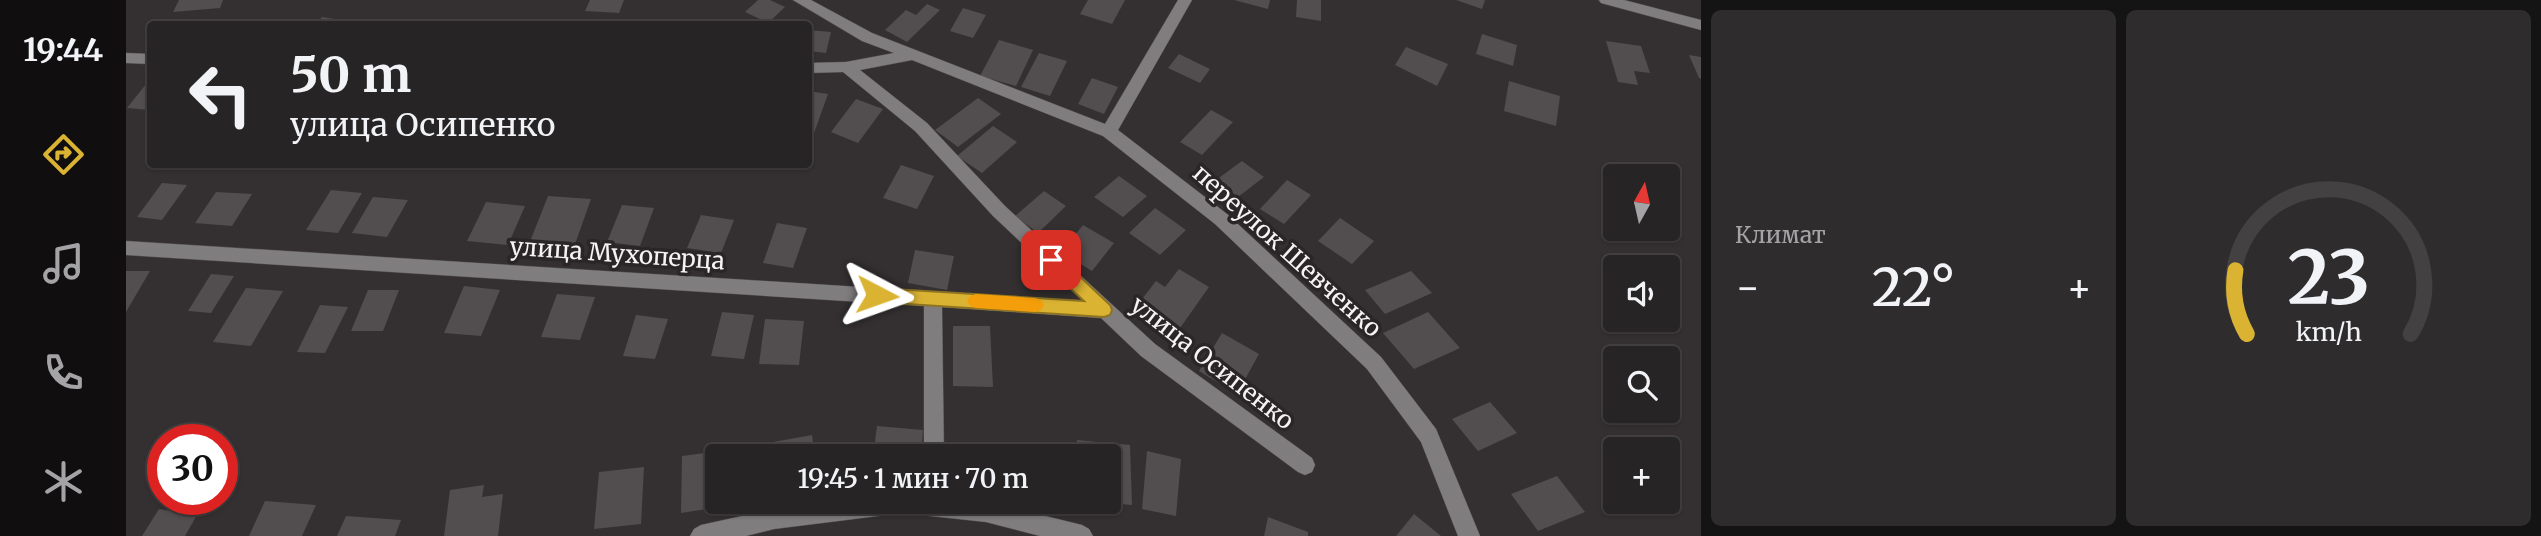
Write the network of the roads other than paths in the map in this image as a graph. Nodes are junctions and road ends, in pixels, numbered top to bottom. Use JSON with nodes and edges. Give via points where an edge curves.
{"nodes":[{"id":1,"x":800,"y":0,"type":"edge"},
{"id":2,"x":1185,"y":0,"type":"edge"},
{"id":3,"x":1606,"y":0,"type":"edge"},
{"id":4,"x":1701,"y":25,"type":"edge"},
{"id":5,"x":914,"y":55,"type":"junction"},
{"id":6,"x":126,"y":58,"type":"edge"},
{"id":7,"x":147,"y":59,"type":"edge"},
{"id":8,"x":846,"y":67,"type":"junction"},
{"id":9,"x":812,"y":68,"type":"edge"},
{"id":10,"x":1109,"y":132,"type":"junction"},
{"id":11,"x":126,"y":248,"type":"edge"},
{"id":12,"x":933,"y":299,"type":"junction"},
{"id":13,"x":1104,"y":310,"type":"junction"},
{"id":14,"x":934,"y":444,"type":"edge"},
{"id":15,"x":1305,"y":465,"type":"dead end"},
{"id":16,"x":812,"y":514,"type":"edge"},
{"id":17,"x":994,"y":514,"type":"edge"},
{"id":18,"x":701,"y":536,"type":"edge"},
{"id":19,"x":1082,"y":536,"type":"edge"},
{"id":20,"x":1469,"y":536,"type":"edge"}],
"edges":[{"from":1,"to":5,"type":"street","name":"переулок Шевченко","via":[[867,37]]},
{"from":2,"to":10,"type":"street"},
{"from":3,"to":4,"type":"street"},
{"from":5,"to":8,"type":"street"},
{"from":5,"to":10,"type":"street","name":"переулок Шевченко"},
{"from":6,"to":7,"type":"street"},
{"from":8,"to":9,"type":"street"},
{"from":8,"to":13,"type":"street","name":"улица Осипенко","via":[[921,127],[999,211]]},
{"from":10,"to":20,"type":"street","name":"переулок Шевченко","via":[[1222,219],[1374,363],[1429,436]]},
{"from":11,"to":12,"type":"street","name":"улица Мухоперца"},
{"from":12,"to":13,"type":"street","name":"улица Мухоперца"},
{"from":12,"to":14,"type":"street"},
{"from":13,"to":15,"type":"street","name":"улица Осипенко","via":[[1148,351]]},
{"from":16,"to":18,"type":"street"},
{"from":17,"to":19,"type":"street"}]}
